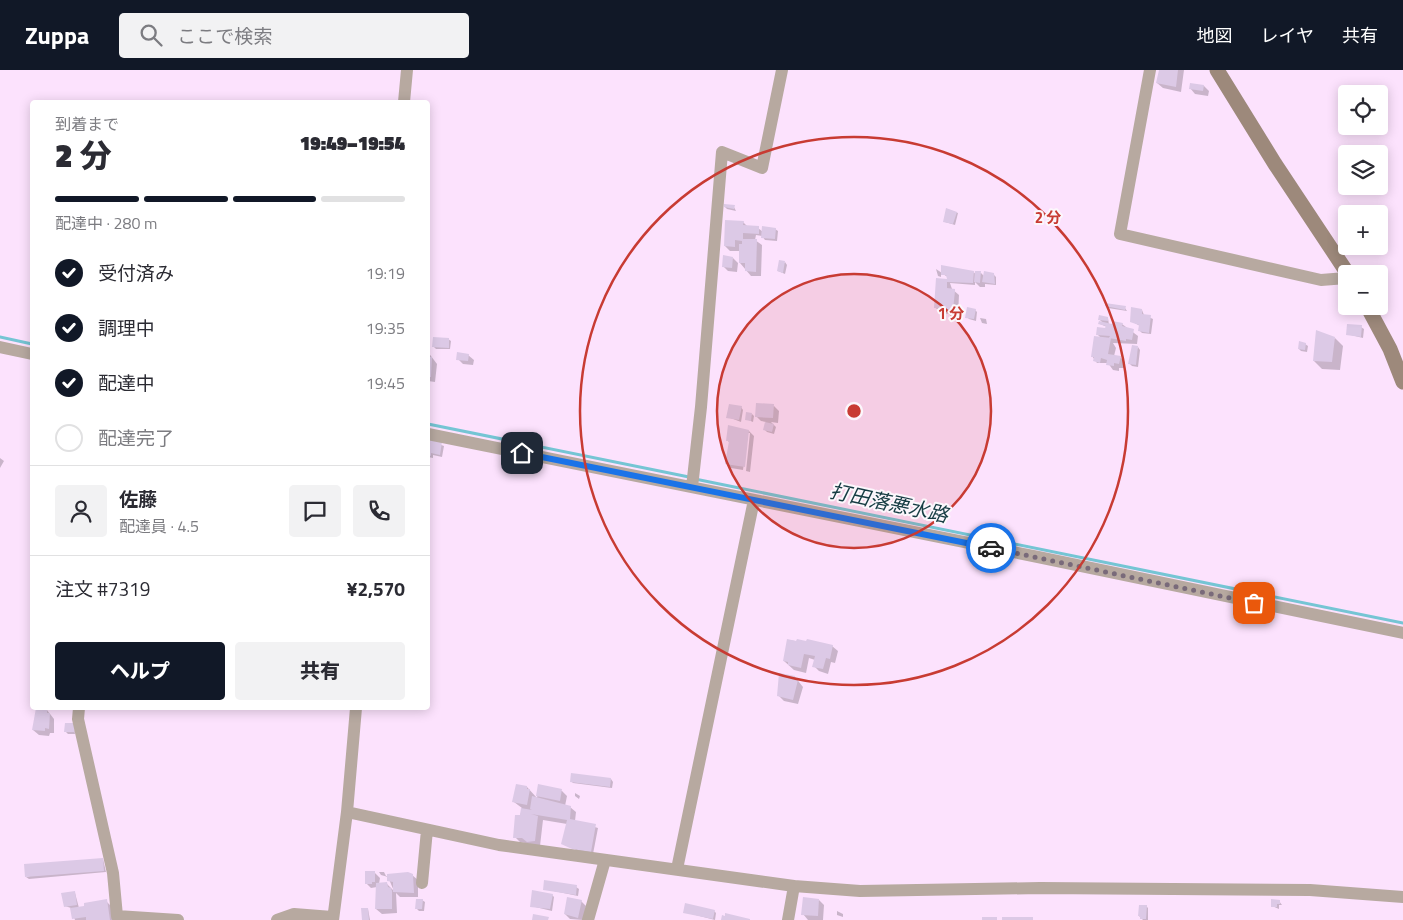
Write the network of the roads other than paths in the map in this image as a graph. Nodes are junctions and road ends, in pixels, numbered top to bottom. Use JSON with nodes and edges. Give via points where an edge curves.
{"nodes":[{"id":1,"x":406,"y":70,"type":"edge"},
{"id":2,"x":782,"y":70,"type":"edge"},
{"id":3,"x":1150,"y":70,"type":"edge"},
{"id":4,"x":1217,"y":70,"type":"edge"},
{"id":5,"x":404,"y":100,"type":"edge"},
{"id":6,"x":1342,"y":265,"type":"edge"},
{"id":7,"x":1338,"y":279,"type":"edge"},
{"id":8,"x":1372,"y":315,"type":"edge"},
{"id":9,"x":0,"y":347,"type":"edge"},
{"id":10,"x":30,"y":354,"type":"edge"},
{"id":11,"x":1403,"y":382,"type":"edge"},
{"id":12,"x":430,"y":434,"type":"edge"},
{"id":13,"x":692,"y":487,"type":"junction"},
{"id":14,"x":754,"y":500,"type":"junction"},
{"id":15,"x":1403,"y":634,"type":"edge"},
{"id":16,"x":79,"y":710,"type":"edge"},
{"id":17,"x":356,"y":710,"type":"edge"},
{"id":18,"x":347,"y":812,"type":"junction"},
{"id":19,"x":428,"y":830,"type":"junction"},
{"id":20,"x":605,"y":860,"type":"junction"},
{"id":21,"x":677,"y":869,"type":"junction"},
{"id":22,"x":422,"y":883,"type":"dead end"},
{"id":23,"x":794,"y":886,"type":"junction"},
{"id":24,"x":1403,"y":897,"type":"edge"},
{"id":25,"x":117,"y":918,"type":"edge"},
{"id":26,"x":333,"y":919,"type":"edge"},
{"id":27,"x":178,"y":920,"type":"edge"},
{"id":28,"x":277,"y":920,"type":"edge"},
{"id":29,"x":588,"y":920,"type":"edge"},
{"id":30,"x":788,"y":920,"type":"edge"}],
"edges":[{"from":1,"to":5,"type":"street"},
{"from":2,"to":13,"type":"street","via":[[762,168],[722,152]]},
{"from":3,"to":7,"type":"street","via":[[1120,234],[1321,280]]},
{"from":4,"to":6,"type":"main road"},
{"from":8,"to":11,"type":"main road"},
{"from":9,"to":10,"type":"street"},
{"from":12,"to":13,"type":"street"},
{"from":13,"to":14,"type":"street"},
{"from":14,"to":15,"type":"street"},
{"from":14,"to":21,"type":"street"},
{"from":16,"to":25,"type":"street","via":[[78,719],[113,873]]},
{"from":17,"to":18,"type":"street"},
{"from":18,"to":19,"type":"street"},
{"from":18,"to":26,"type":"street"},
{"from":19,"to":20,"type":"street","via":[[499,845]]},
{"from":19,"to":22,"type":"street"},
{"from":20,"to":21,"type":"street"},
{"from":20,"to":29,"type":"street"},
{"from":21,"to":23,"type":"street"},
{"from":23,"to":24,"type":"street","via":[[860,891],[1040,888],[1310,890]]},
{"from":23,"to":30,"type":"street"},
{"from":25,"to":27,"type":"street"},
{"from":26,"to":28,"type":"street","via":[[294,914]]}]}
